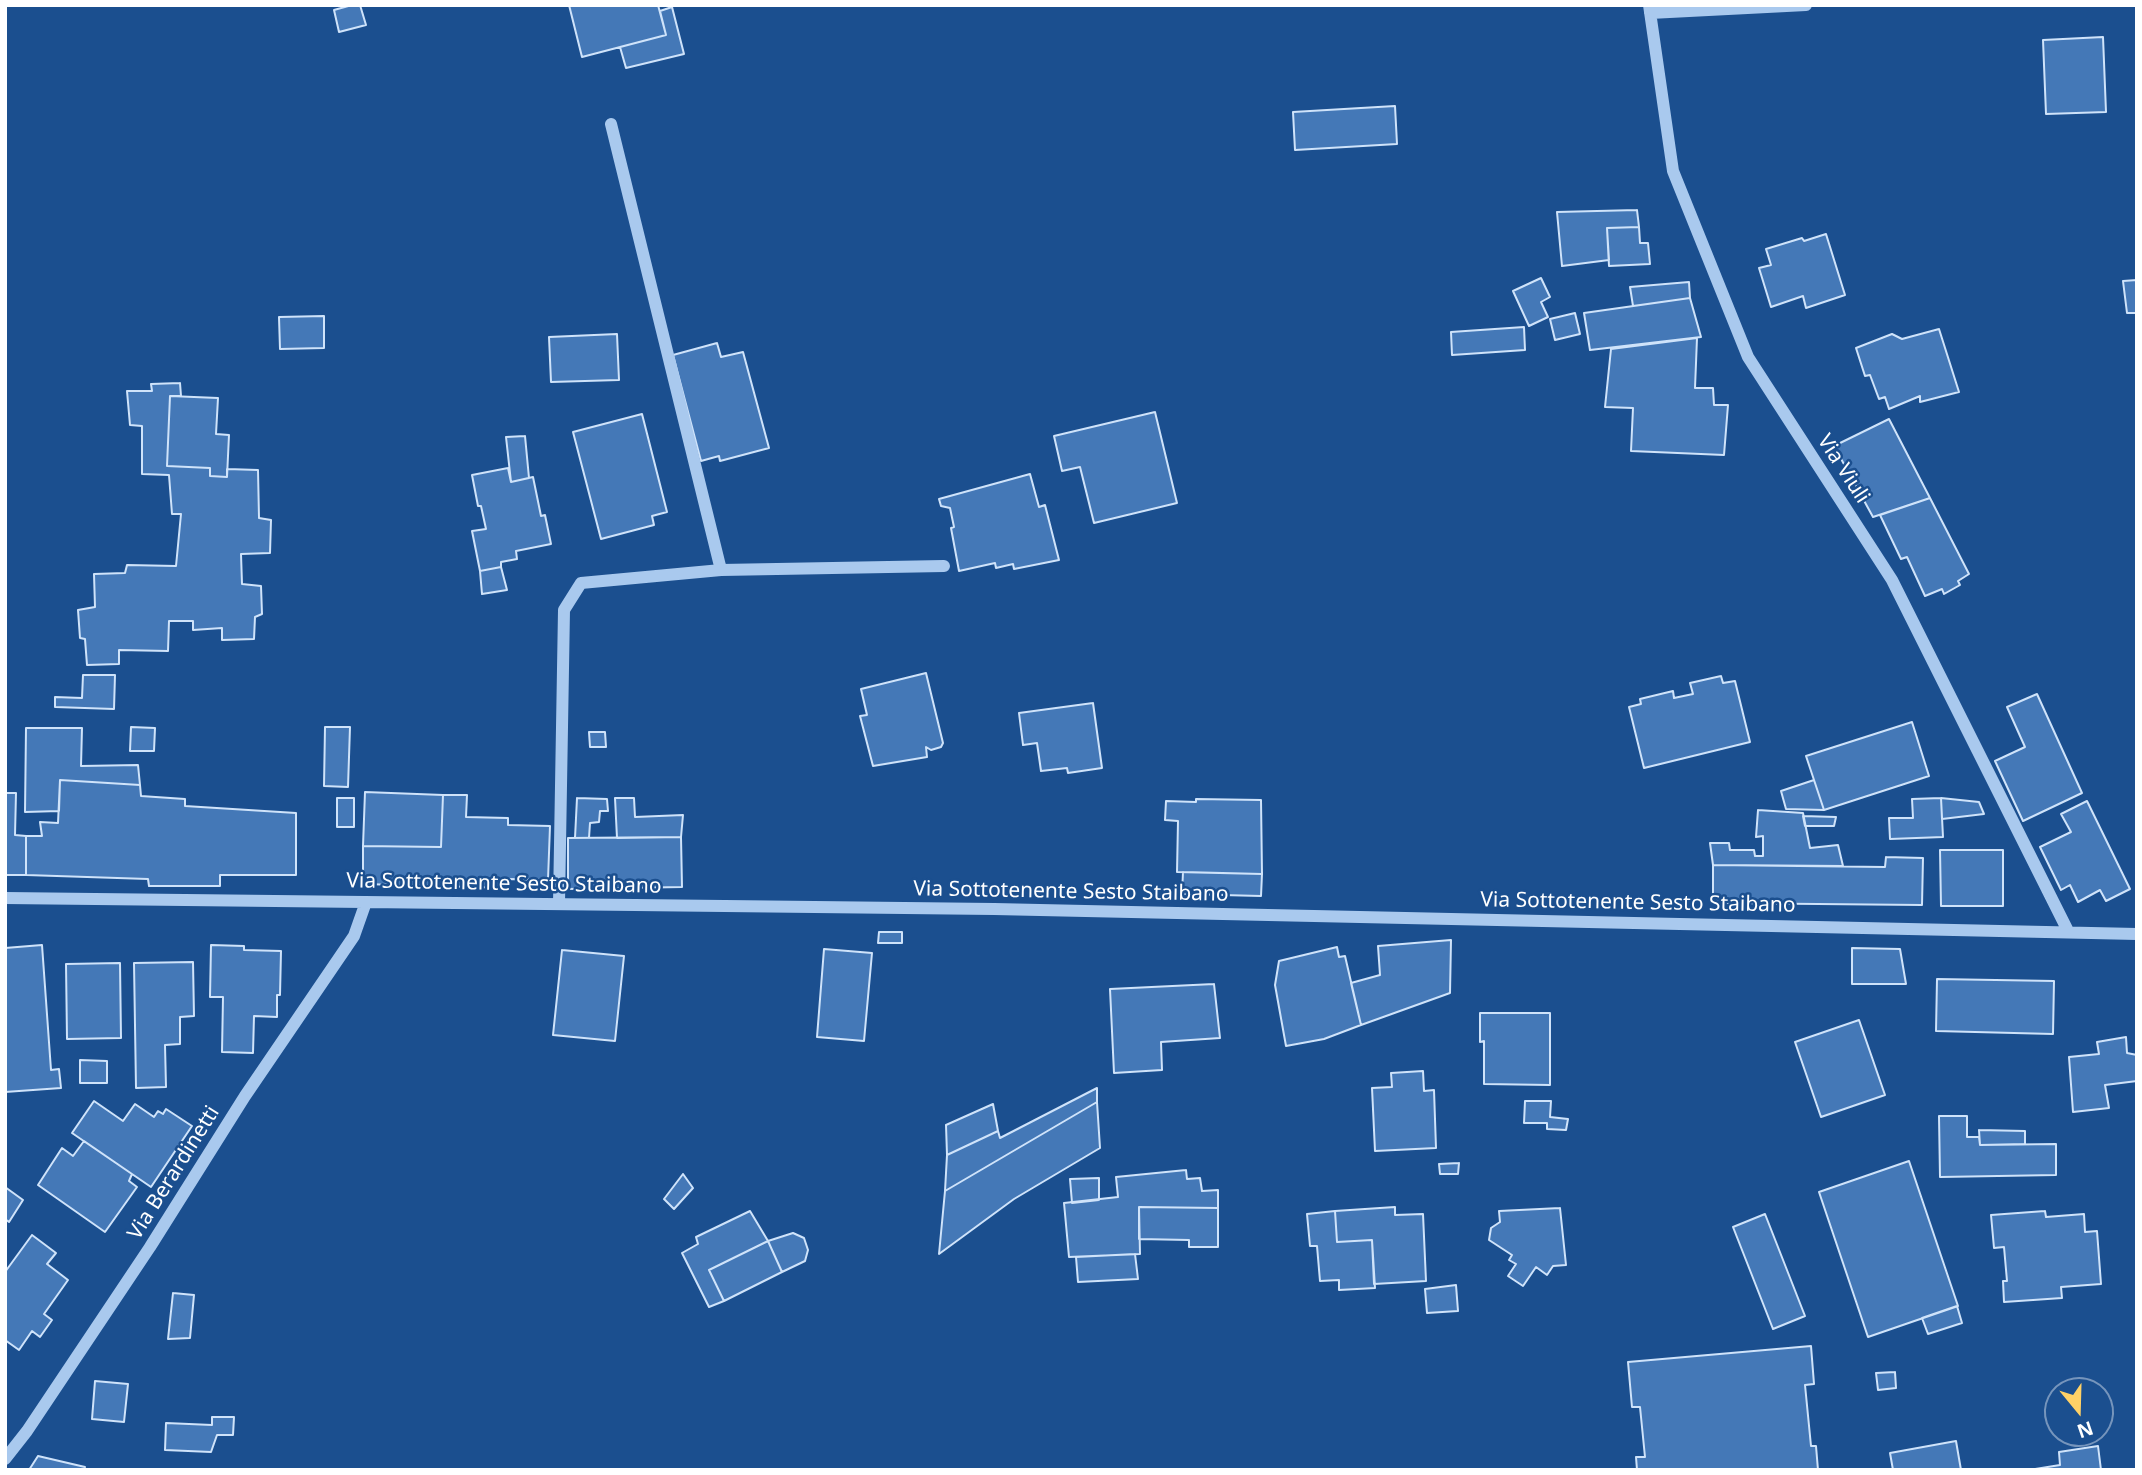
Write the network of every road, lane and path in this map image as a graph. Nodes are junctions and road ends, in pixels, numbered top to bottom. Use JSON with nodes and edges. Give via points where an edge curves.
{"nodes":[{"id":1,"x":1806,"y":5,"type":"edge"},
{"id":2,"x":1650,"y":9,"type":"edge"},
{"id":3,"x":611,"y":124,"type":"dead end"},
{"id":4,"x":944,"y":566,"type":"dead end"},
{"id":5,"x":721,"y":570,"type":"junction"},
{"id":6,"x":5,"y":898,"type":"edge"},
{"id":7,"x":366,"y":902,"type":"junction"},
{"id":8,"x":559,"y":903,"type":"junction"},
{"id":9,"x":2068,"y":932,"type":"junction"},
{"id":10,"x":2137,"y":934,"type":"edge"},
{"id":11,"x":5,"y":1459,"type":"edge"}],
"edges":[{"from":1,"to":2,"type":"street"},
{"from":2,"to":9,"type":"street","name":"Via Viuli","via":[[1673,171],[1748,357],[1892,580]]},
{"from":3,"to":5,"type":"street"},
{"from":4,"to":5,"type":"street"},
{"from":5,"to":8,"type":"street","via":[[582,583],[565,610]]},
{"from":6,"to":7,"type":"street","name":"Via Sottotenente Sesto Staibano"},
{"from":7,"to":8,"type":"street","name":"Via Sottotenente Sesto Staibano"},
{"from":7,"to":11,"type":"street","name":"Via Berardinetti","via":[[354,936]]},
{"from":8,"to":9,"type":"street","name":"Via Sottotenente Sesto Staibano"},
{"from":9,"to":10,"type":"street","name":"Via Sottotenente Sesto Staibano"}]}
